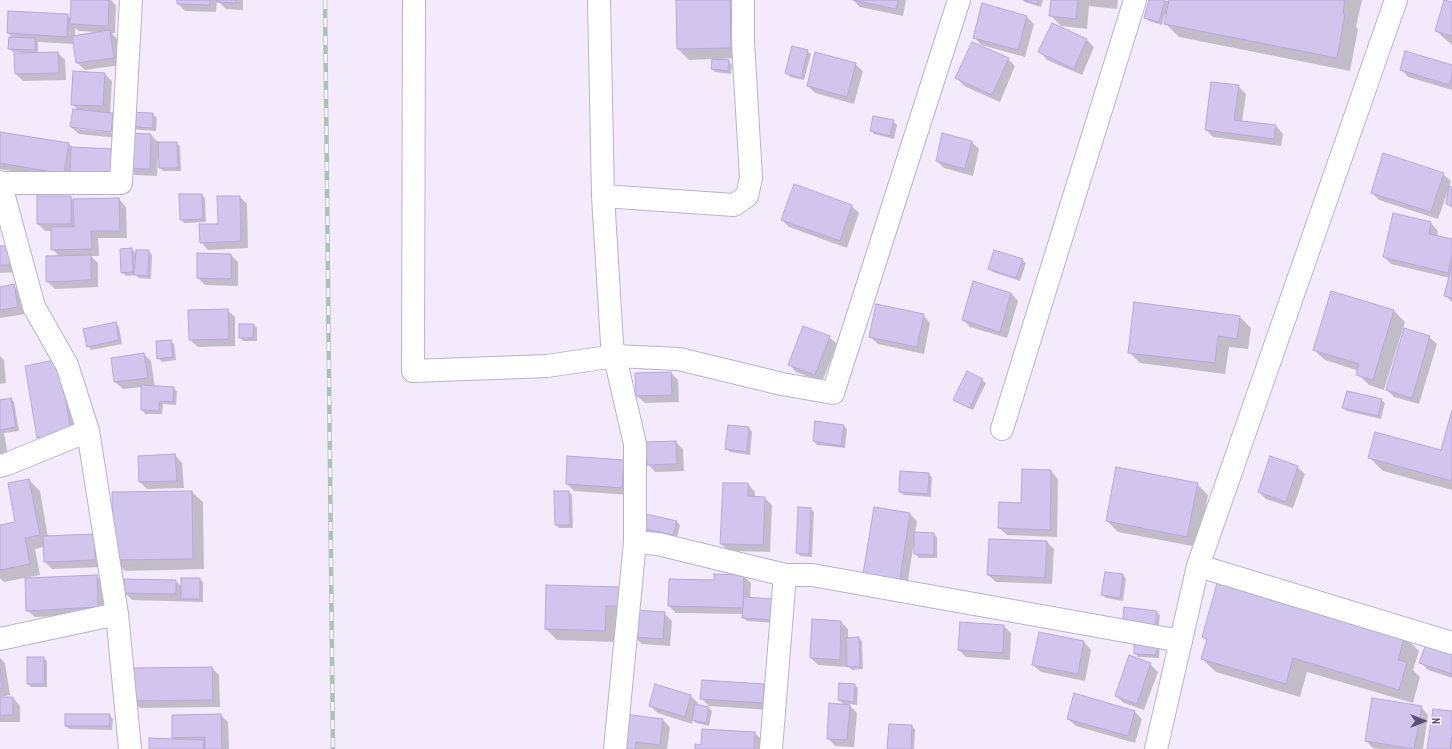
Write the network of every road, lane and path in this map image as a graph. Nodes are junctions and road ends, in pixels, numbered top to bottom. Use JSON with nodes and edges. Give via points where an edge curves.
{"nodes":[{"id":1,"x":131,"y":0,"type":"edge"},
{"id":2,"x":414,"y":0,"type":"edge"},
{"id":3,"x":599,"y":0,"type":"edge"},
{"id":4,"x":743,"y":0,"type":"edge"},
{"id":5,"x":959,"y":0,"type":"edge"},
{"id":6,"x":1135,"y":0,"type":"edge"},
{"id":7,"x":1396,"y":0,"type":"edge"},
{"id":8,"x":0,"y":183,"type":"edge"},
{"id":9,"x":603,"y":196,"type":"junction"},
{"id":10,"x":615,"y":356,"type":"junction"},
{"id":11,"x":1002,"y":429,"type":"dead end"},
{"id":12,"x":88,"y":431,"type":"junction"},
{"id":13,"x":0,"y":466,"type":"edge"},
{"id":14,"x":635,"y":542,"type":"junction"},
{"id":15,"x":1199,"y":566,"type":"junction"},
{"id":16,"x":786,"y":575,"type":"junction"},
{"id":17,"x":117,"y":614,"type":"junction"},
{"id":18,"x":0,"y":639,"type":"edge"},
{"id":19,"x":1181,"y":642,"type":"junction"},
{"id":20,"x":1452,"y":643,"type":"edge"},
{"id":21,"x":130,"y":749,"type":"edge"},
{"id":22,"x":615,"y":749,"type":"edge"},
{"id":23,"x":771,"y":749,"type":"edge"},
{"id":24,"x":1156,"y":749,"type":"edge"}],
"edges":[{"from":1,"to":8,"type":"street","via":[[121,183]]},
{"from":2,"to":10,"type":"street","via":[[413,371],[547,366]]},
{"from":3,"to":9,"type":"street"},
{"from":4,"to":9,"type":"street","via":[[751,178],[747,196],[734,206]]},
{"from":5,"to":10,"type":"street","via":[[833,393],[782,384],[679,359]]},
{"from":6,"to":11,"type":"street"},
{"from":7,"to":15,"type":"street"},
{"from":8,"to":12,"type":"street","via":[[34,307],[67,365]]},
{"from":9,"to":10,"type":"street","via":[[612,344]]},
{"from":10,"to":14,"type":"street","via":[[635,444]]},
{"from":12,"to":13,"type":"street"},
{"from":12,"to":17,"type":"street"},
{"from":14,"to":16,"type":"street","via":[[658,544]]},
{"from":14,"to":22,"type":"street"},
{"from":15,"to":19,"type":"street"},
{"from":15,"to":20,"type":"street"},
{"from":16,"to":19,"type":"street","via":[[812,575]]},
{"from":16,"to":23,"type":"street"},
{"from":17,"to":18,"type":"street"},
{"from":17,"to":21,"type":"street"},
{"from":19,"to":24,"type":"street"}]}
